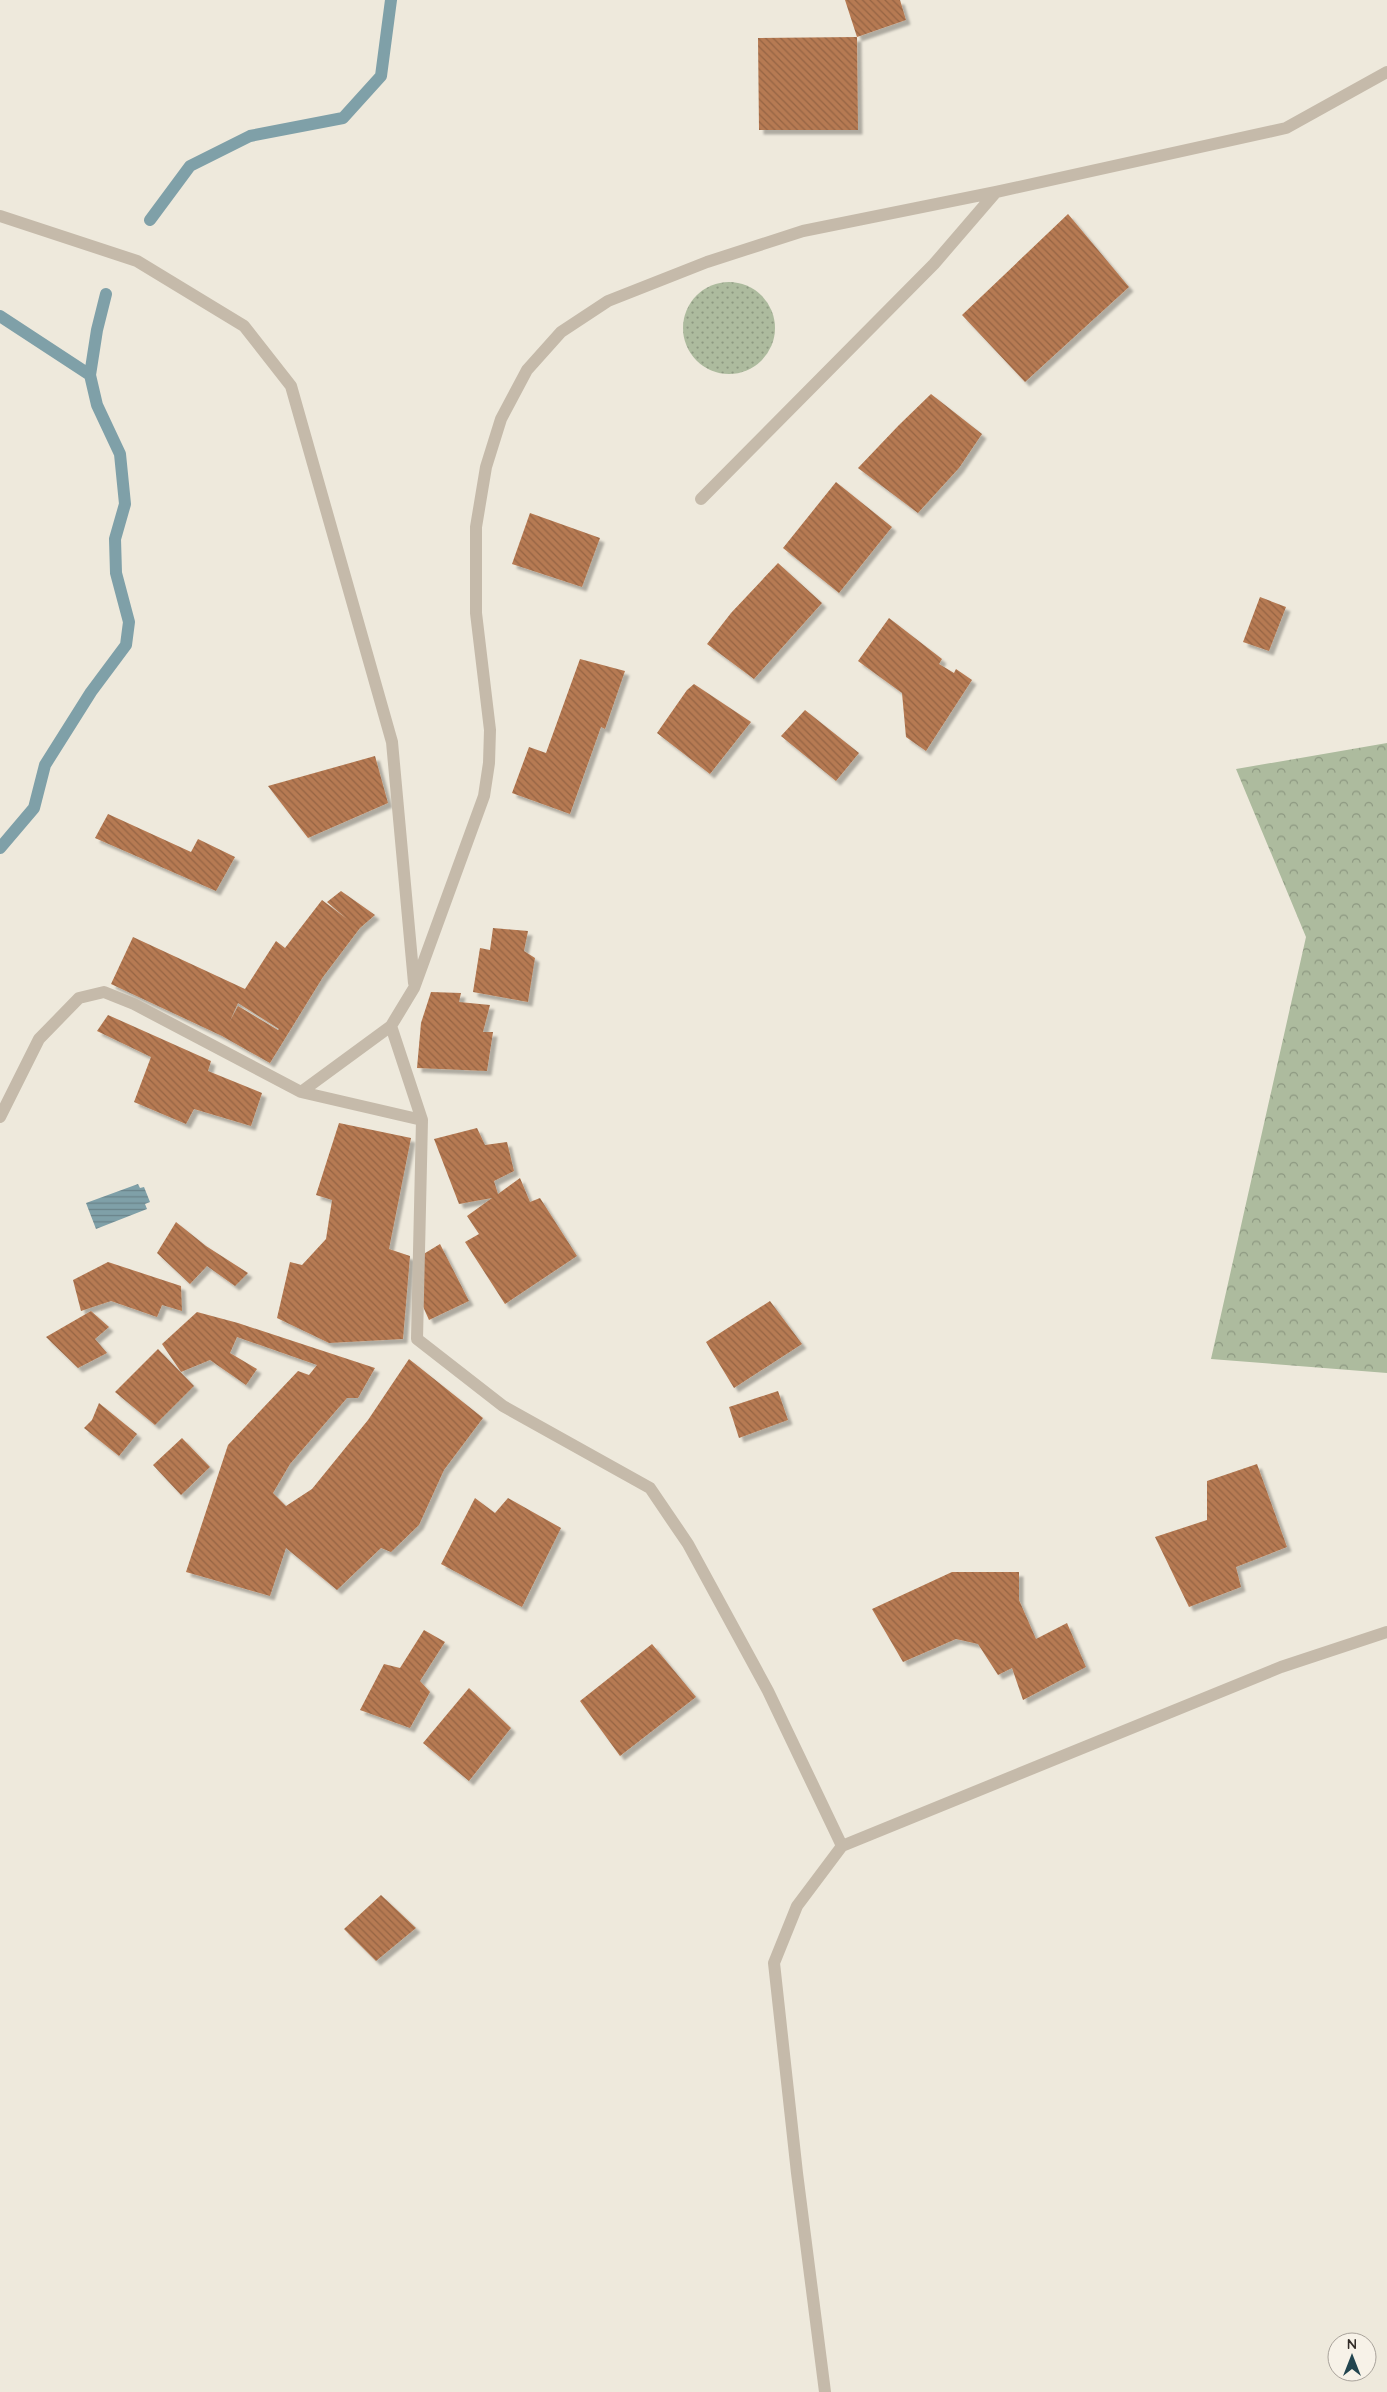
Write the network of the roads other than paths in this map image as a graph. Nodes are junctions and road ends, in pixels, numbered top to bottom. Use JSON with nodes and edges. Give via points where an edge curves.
{"nodes":[{"id":1,"x":1387,"y":72,"type":"edge"},
{"id":2,"x":996,"y":192,"type":"junction"},
{"id":3,"x":0,"y":216,"type":"edge"},
{"id":4,"x":701,"y":499,"type":"dead end"},
{"id":5,"x":414,"y":988,"type":"junction"},
{"id":6,"x":390,"y":1026,"type":"junction"},
{"id":7,"x":301,"y":1092,"type":"junction"},
{"id":8,"x":0,"y":1117,"type":"edge"},
{"id":9,"x":422,"y":1120,"type":"junction"},
{"id":10,"x":1387,"y":1632,"type":"edge"},
{"id":11,"x":842,"y":1846,"type":"junction"},
{"id":12,"x":825,"y":2392,"type":"edge"}],
"edges":[{"from":1,"to":2,"type":"street","via":[[1286,128]]},
{"from":2,"to":4,"type":"street","via":[[934,264]]},
{"from":2,"to":5,"type":"street","via":[[803,231],[707,262],[608,301],[561,332],[527,370],[501,419],[486,467],[476,526],[476,613],[490,730],[484,796]]},
{"from":3,"to":5,"type":"street","via":[[137,261],[244,326],[291,386],[392,742]]},
{"from":5,"to":6,"type":"street"},
{"from":6,"to":7,"type":"street"},
{"from":6,"to":9,"type":"street"},
{"from":7,"to":8,"type":"street","via":[[134,1004],[104,992],[79,998],[39,1039]]},
{"from":7,"to":9,"type":"street"},
{"from":9,"to":11,"type":"street","via":[[417,1339],[503,1406],[650,1488],[688,1544],[763,1682]]},
{"from":10,"to":11,"type":"street","via":[[1281,1667]]},
{"from":11,"to":12,"type":"street","via":[[797,1906],[774,1964]]}]}
